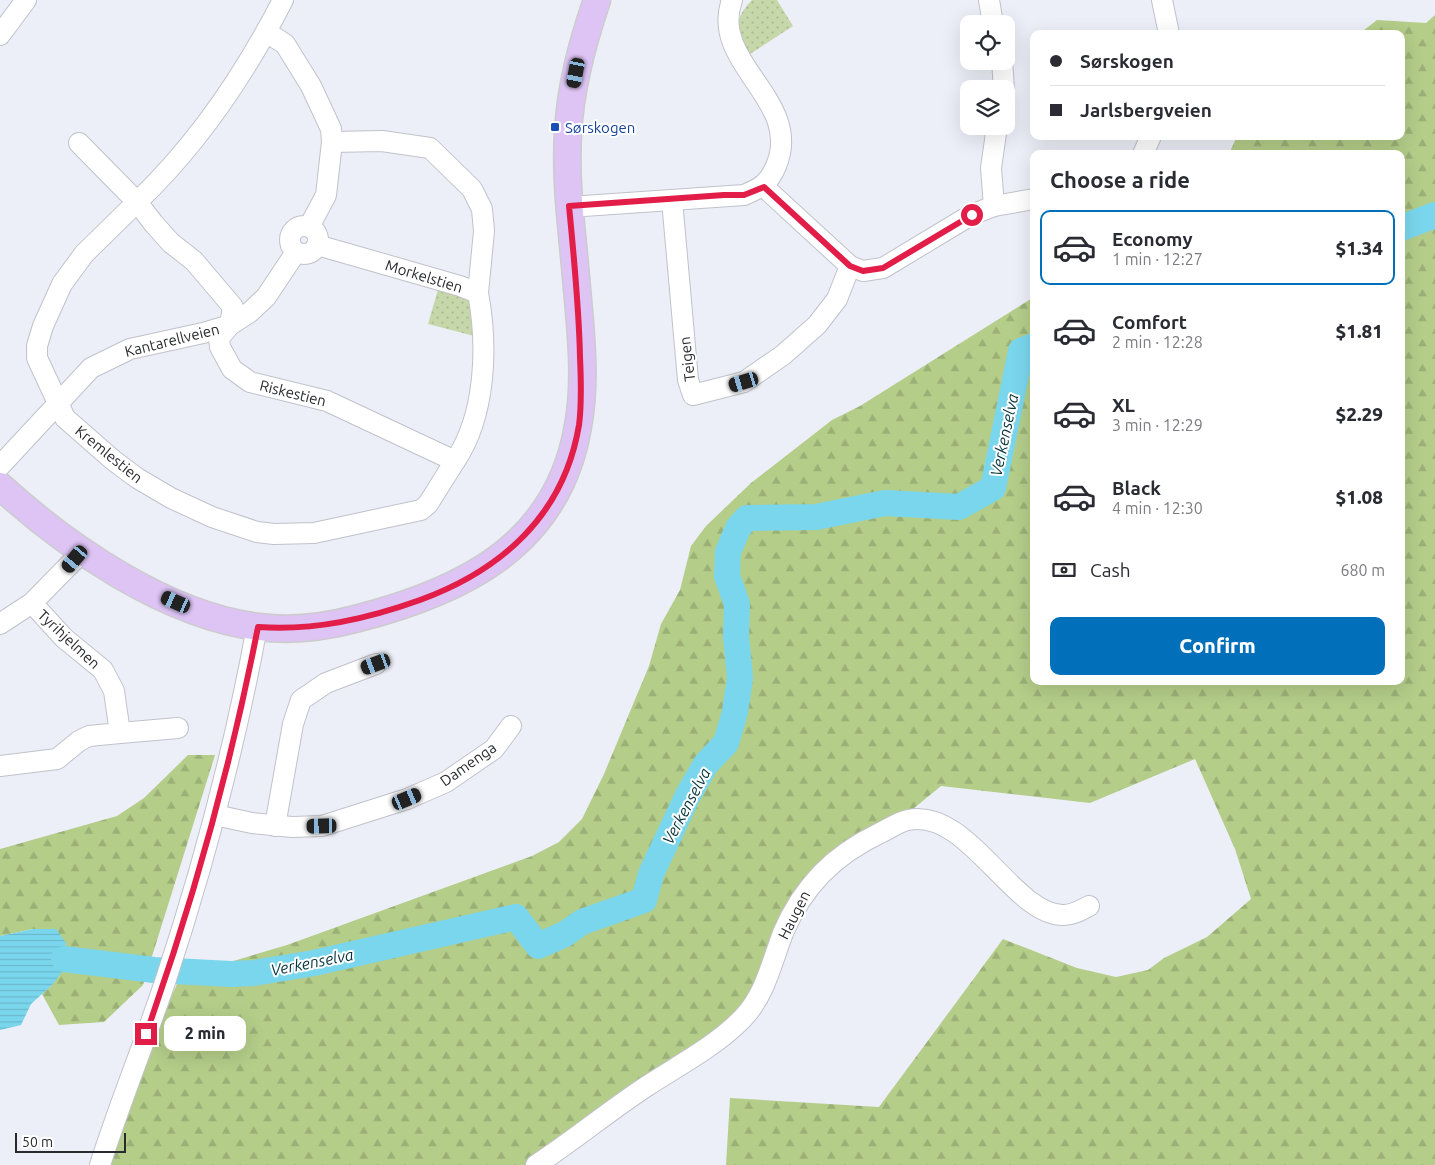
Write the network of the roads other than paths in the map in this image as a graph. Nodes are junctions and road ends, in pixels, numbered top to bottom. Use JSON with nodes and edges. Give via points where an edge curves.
{"nodes":[{"id":1,"x":26,"y":0,"type":"edge"},
{"id":2,"x":283,"y":0,"type":"edge"},
{"id":3,"x":597,"y":0,"type":"edge"},
{"id":4,"x":732,"y":0,"type":"edge"},
{"id":5,"x":989,"y":0,"type":"edge"},
{"id":6,"x":1162,"y":0,"type":"edge"},
{"id":7,"x":992,"y":15,"type":"edge"},
{"id":8,"x":1167,"y":30,"type":"edge"},
{"id":9,"x":266,"y":32,"type":"junction"},
{"id":10,"x":0,"y":35,"type":"edge"},
{"id":11,"x":996,"y":135,"type":"edge"},
{"id":12,"x":332,"y":142,"type":"junction"},
{"id":13,"x":79,"y":143,"type":"dead end"},
{"id":14,"x":764,"y":187,"type":"junction"},
{"id":15,"x":672,"y":200,"type":"junction"},
{"id":16,"x":1030,"y":200,"type":"edge"},
{"id":17,"x":137,"y":202,"type":"junction"},
{"id":18,"x":569,"y":206,"type":"junction"},
{"id":19,"x":994,"y":206,"type":"junction"},
{"id":20,"x":313,"y":236,"type":"junction"},
{"id":21,"x":850,"y":266,"type":"junction"},
{"id":22,"x":478,"y":293,"type":"junction"},
{"id":23,"x":230,"y":325,"type":"junction"},
{"id":24,"x":57,"y":404,"type":"junction"},
{"id":25,"x":455,"y":461,"type":"junction"},
{"id":26,"x":0,"y":466,"type":"edge"},
{"id":27,"x":0,"y":486,"type":"edge"},
{"id":28,"x":82,"y":552,"type":"junction"},
{"id":29,"x":32,"y":603,"type":"junction"},
{"id":30,"x":0,"y":624,"type":"edge"},
{"id":31,"x":258,"y":627,"type":"junction"},
{"id":32,"x":376,"y":664,"type":"dead end"},
{"id":33,"x":511,"y":726,"type":"dead end"},
{"id":34,"x":178,"y":728,"type":"dead end"},
{"id":35,"x":120,"y":733,"type":"junction"},
{"id":36,"x":0,"y":766,"type":"edge"},
{"id":37,"x":215,"y":815,"type":"junction"},
{"id":38,"x":275,"y":826,"type":"junction"},
{"id":39,"x":1089,"y":906,"type":"dead end"},
{"id":40,"x":100,"y":1165,"type":"edge"},
{"id":41,"x":536,"y":1165,"type":"edge"}],
"edges":[{"from":1,"to":10,"type":"street"},
{"from":2,"to":9,"type":"street"},
{"from":3,"to":18,"type":"main road","via":[[583,42],[571,101],[567,147]]},
{"from":4,"to":14,"type":"street","via":[[729,19],[738,55],[770,102],[782,128],[782,153]]},
{"from":5,"to":7,"type":"street"},
{"from":6,"to":8,"type":"street"},
{"from":9,"to":12,"type":"street","via":[[285,44],[311,86],[331,129]]},
{"from":9,"to":17,"type":"street","via":[[203,128]]},
{"from":11,"to":19,"type":"street","via":[[991,168]]},
{"from":12,"to":20,"type":"street","via":[[326,196]]},
{"from":12,"to":22,"type":"street","name":"Morkelstien","via":[[382,141],[430,148],[472,189],[482,209],[484,230]]},
{"from":13,"to":17,"type":"street"},
{"from":14,"to":15,"type":"street","via":[[744,195]]},
{"from":14,"to":21,"type":"street"},
{"from":15,"to":18,"type":"street"},
{"from":15,"to":21,"type":"street","name":"Teigen","via":[[688,380],[693,395],[744,382],[783,355],[817,325],[837,299]]},
{"from":16,"to":19,"type":"street"},
{"from":17,"to":23,"type":"street","name":"Riskestien","via":[[171,243],[194,261],[223,292],[234,307]]},
{"from":17,"to":24,"type":"street","name":"Kremlestien","via":[[84,254],[62,284],[50,309],[37,346],[37,358]]},
{"from":18,"to":31,"type":"main road","via":[[580,341],[579,424],[566,471],[543,514],[517,544],[486,569],[428,597],[347,622],[300,628]]},
{"from":19,"to":21,"type":"street","via":[[972,215],[883,268],[863,271]]},
{"from":20,"to":22,"type":"street","name":"Morkelstien"},
{"from":20,"to":23,"type":"street","name":"Kantarellveien","via":[[300,226],[292,232],[290,240],[296,252],[266,297]]},
{"from":22,"to":25,"type":"street","via":[[483,322],[483,367],[470,435]]},
{"from":23,"to":24,"type":"street","name":"Kantarellveien","via":[[130,348],[107,358],[91,368]]},
{"from":23,"to":25,"type":"street","name":"Riskestien","via":[[219,338],[220,347],[232,369],[250,382],[328,401]]},
{"from":24,"to":25,"type":"street","name":"Kremlestien","via":[[65,418],[81,433],[137,478],[212,518],[256,532],[314,533],[421,510]]},
{"from":24,"to":26,"type":"street","name":"Kantarellveien"},
{"from":27,"to":28,"type":"main road"},
{"from":28,"to":29,"type":"street"},
{"from":28,"to":31,"type":"main road","via":[[176,602],[212,616]]},
{"from":29,"to":30,"type":"street"},
{"from":29,"to":35,"type":"street","name":"Tyrihjelmen","via":[[64,638],[103,670],[114,691]]},
{"from":31,"to":37,"type":"street"},
{"from":32,"to":38,"type":"street","via":[[326,683],[301,700],[293,724]]},
{"from":33,"to":38,"type":"street","name":"Damenga","via":[[494,749],[446,782],[407,799],[322,826]]},
{"from":34,"to":35,"type":"street"},
{"from":35,"to":36,"type":"street","via":[[89,736],[57,759]]},
{"from":37,"to":38,"type":"street","name":"Damenga"},
{"from":37,"to":40,"type":"street","via":[[165,981]]},
{"from":39,"to":41,"type":"street","name":"Haugen","via":[[1063,915],[1041,909],[951,829],[928,820],[902,822],[848,850],[806,890],[784,933],[760,993],[743,1018]]}]}
